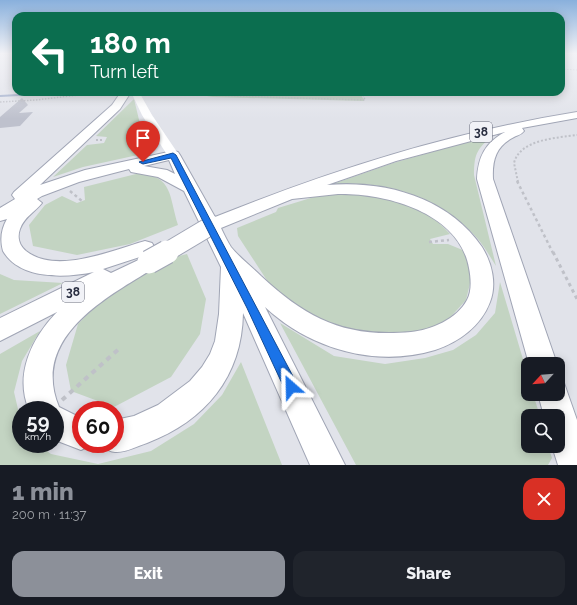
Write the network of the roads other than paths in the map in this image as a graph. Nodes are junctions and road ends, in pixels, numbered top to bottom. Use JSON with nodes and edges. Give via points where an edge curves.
{"nodes":[{"id":1,"x":123,"y":96,"type":"edge"},
{"id":2,"x":137,"y":96,"type":"edge"},
{"id":3,"x":144,"y":96,"type":"edge"},
{"id":4,"x":577,"y":115,"type":"edge"},
{"id":5,"x":173,"y":155,"type":"junction"},
{"id":6,"x":113,"y":169,"type":"junction"},
{"id":7,"x":93,"y":174,"type":"junction"},
{"id":8,"x":190,"y":188,"type":"junction"},
{"id":9,"x":288,"y":194,"type":"junction"},
{"id":10,"x":0,"y":214,"type":"edge"},
{"id":11,"x":147,"y":255,"type":"junction"},
{"id":12,"x":227,"y":258,"type":"junction"},
{"id":13,"x":0,"y":330,"type":"edge"},
{"id":14,"x":541,"y":357,"type":"edge"},
{"id":15,"x":44,"y":401,"type":"edge"},
{"id":16,"x":555,"y":401,"type":"edge"},
{"id":17,"x":124,"y":434,"type":"edge"},
{"id":18,"x":328,"y":465,"type":"edge"},
{"id":19,"x":575,"y":465,"type":"edge"}],
"edges":[{"from":1,"to":10,"type":"main road","via":[[116,107]]},
{"from":2,"to":5,"type":"street"},
{"from":3,"to":5,"type":"street","via":[[155,114]]},
{"from":4,"to":9,"type":"main road","number":"38","via":[[513,125],[441,142],[355,169]]},
{"from":4,"to":14,"type":"main road","via":[[508,135],[493,147],[486,162],[488,190]]},
{"from":5,"to":6,"type":"main road"},
{"from":5,"to":8,"type":"main road"},
{"from":6,"to":7,"type":"main road"},
{"from":6,"to":8,"type":"main road","via":[[156,171]]},
{"from":7,"to":10,"type":"main road","via":[[42,190]]},
{"from":7,"to":11,"type":"main road","via":[[53,190],[23,211],[9,236],[15,254],[35,264],[61,268]]},
{"from":8,"to":12,"type":"main road"},
{"from":9,"to":11,"type":"main road","number":"38","bridge":true},
{"from":9,"to":12,"type":"main road","via":[[341,189],[372,190],[406,198],[441,216],[466,238],[478,258],[482,279],[475,307],[450,331],[424,341],[405,345],[373,345],[344,340],[317,330],[292,316]]},
{"from":11,"to":13,"type":"main road","number":"38"},
{"from":11,"to":15,"type":"main road","via":[[73,311],[57,328],[45,347],[38,370],[39,394]]},
{"from":12,"to":17,"type":"main road","via":[[228,341],[216,371],[196,396],[172,414],[144,429]]},
{"from":12,"to":18,"type":"main road"},
{"from":16,"to":19,"type":"main road"}]}
